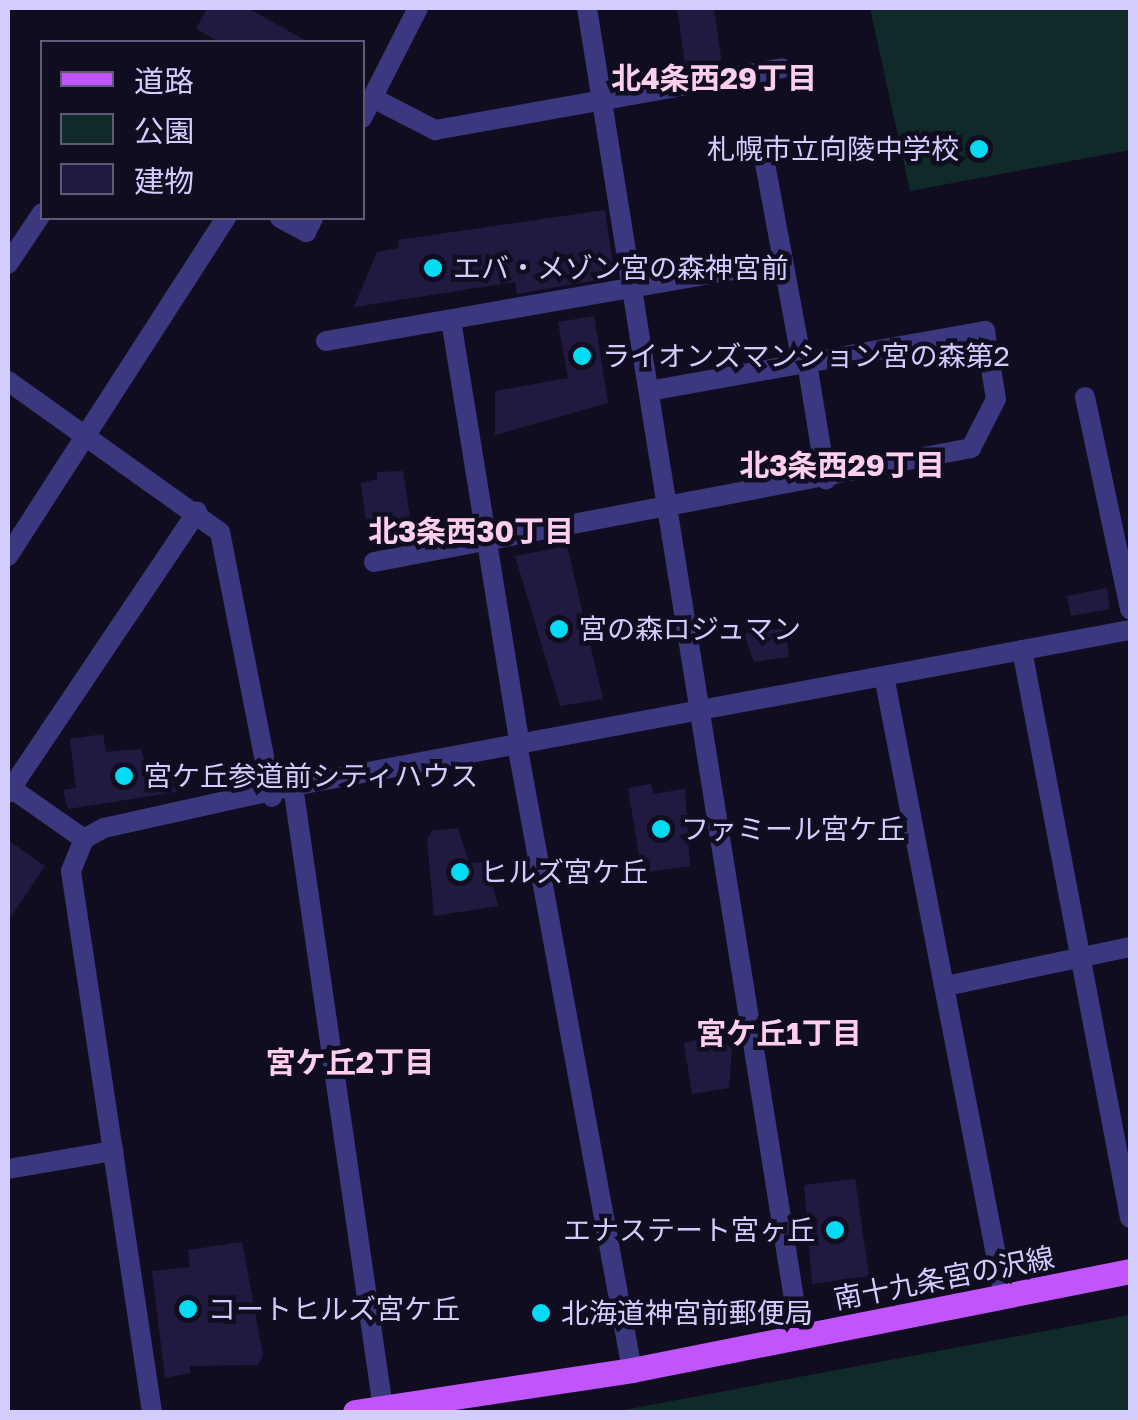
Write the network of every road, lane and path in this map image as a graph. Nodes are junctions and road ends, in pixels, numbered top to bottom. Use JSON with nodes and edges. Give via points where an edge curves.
{"nodes":[{"id":1,"x":418,"y":8,"type":"edge"},
{"id":2,"x":588,"y":8,"type":"edge"},
{"id":3,"x":782,"y":68,"type":"dead end"},
{"id":4,"x":373,"y":98,"type":"junction"},
{"id":5,"x":603,"y":99,"type":"junction"},
{"id":6,"x":365,"y":113,"type":"edge"},
{"id":7,"x":764,"y":158,"type":"dead end"},
{"id":8,"x":40,"y":216,"type":"edge"},
{"id":9,"x":225,"y":220,"type":"edge"},
{"id":10,"x":284,"y":220,"type":"edge"},
{"id":11,"x":312,"y":220,"type":"edge"},
{"id":12,"x":783,"y":260,"type":"junction"},
{"id":13,"x":8,"y":264,"type":"edge"},
{"id":14,"x":632,"y":288,"type":"junction"},
{"id":15,"x":451,"y":320,"type":"junction"},
{"id":16,"x":326,"y":341,"type":"dead end"},
{"id":17,"x":804,"y":363,"type":"junction"},
{"id":18,"x":8,"y":380,"type":"edge"},
{"id":19,"x":649,"y":391,"type":"junction"},
{"id":20,"x":1085,"y":397,"type":"dead end"},
{"id":21,"x":89,"y":438,"type":"junction"},
{"id":22,"x":826,"y":479,"type":"junction"},
{"id":23,"x":668,"y":506,"type":"junction"},
{"id":24,"x":196,"y":512,"type":"junction"},
{"id":25,"x":488,"y":540,"type":"junction"},
{"id":26,"x":8,"y":556,"type":"edge"},
{"id":27,"x":374,"y":562,"type":"dead end"},
{"id":28,"x":1130,"y":609,"type":"edge"},
{"id":29,"x":1128,"y":630,"type":"edge"},
{"id":30,"x":1022,"y":650,"type":"junction"},
{"id":31,"x":1130,"y":654,"type":"edge"},
{"id":32,"x":884,"y":676,"type":"junction"},
{"id":33,"x":701,"y":710,"type":"junction"},
{"id":34,"x":519,"y":744,"type":"junction"},
{"id":35,"x":293,"y":786,"type":"junction"},
{"id":36,"x":9,"y":789,"type":"edge"},
{"id":37,"x":272,"y":797,"type":"junction"},
{"id":38,"x":84,"y":839,"type":"junction"},
{"id":39,"x":1130,"y":947,"type":"edge"},
{"id":40,"x":1081,"y":958,"type":"junction"},
{"id":41,"x":946,"y":986,"type":"junction"},
{"id":42,"x":113,"y":1151,"type":"junction"},
{"id":43,"x":8,"y":1169,"type":"edge"},
{"id":44,"x":1130,"y":1218,"type":"edge"},
{"id":45,"x":1130,"y":1271,"type":"edge"},
{"id":46,"x":1004,"y":1296,"type":"junction"},
{"id":47,"x":800,"y":1337,"type":"junction"},
{"id":48,"x":632,"y":1370,"type":"junction"},
{"id":49,"x":383,"y":1408,"type":"junction"},
{"id":50,"x":152,"y":1412,"type":"edge"},
{"id":51,"x":355,"y":1412,"type":"edge"}],
"edges":[{"from":1,"to":4,"type":"street"},
{"from":2,"to":5,"type":"street"},
{"from":3,"to":5,"type":"street"},
{"from":4,"to":5,"type":"street","via":[[436,130]]},
{"from":4,"to":6,"type":"street"},
{"from":5,"to":14,"type":"street"},
{"from":7,"to":12,"type":"street"},
{"from":8,"to":13,"type":"street"},
{"from":9,"to":21,"type":"street"},
{"from":10,"to":11,"type":"street","via":[[306,232]]},
{"from":12,"to":14,"type":"street"},
{"from":12,"to":17,"type":"street"},
{"from":14,"to":15,"type":"street"},
{"from":14,"to":19,"type":"street"},
{"from":15,"to":16,"type":"street"},
{"from":15,"to":25,"type":"street"},
{"from":17,"to":19,"type":"street"},
{"from":17,"to":22,"type":"street"},
{"from":17,"to":22,"type":"street","via":[[985,331],[996,399],[971,448]]},
{"from":18,"to":21,"type":"street"},
{"from":19,"to":23,"type":"street"},
{"from":20,"to":28,"type":"street"},
{"from":21,"to":24,"type":"street"},
{"from":21,"to":26,"type":"street"},
{"from":22,"to":23,"type":"street"},
{"from":23,"to":25,"type":"street"},
{"from":23,"to":33,"type":"street"},
{"from":24,"to":36,"type":"street"},
{"from":24,"to":37,"type":"street","via":[[226,548]]},
{"from":25,"to":27,"type":"street"},
{"from":25,"to":34,"type":"street"},
{"from":29,"to":30,"type":"street"},
{"from":29,"to":31,"type":"street"},
{"from":30,"to":32,"type":"street"},
{"from":30,"to":40,"type":"street"},
{"from":32,"to":33,"type":"street"},
{"from":32,"to":41,"type":"street"},
{"from":33,"to":34,"type":"street"},
{"from":33,"to":47,"type":"street"},
{"from":34,"to":35,"type":"street"},
{"from":34,"to":48,"type":"street"},
{"from":35,"to":37,"type":"street"},
{"from":35,"to":49,"type":"street"},
{"from":36,"to":38,"type":"street"},
{"from":37,"to":38,"type":"street","via":[[104,828]]},
{"from":38,"to":42,"type":"street","via":[[71,872]]},
{"from":39,"to":40,"type":"street"},
{"from":40,"to":41,"type":"street"},
{"from":40,"to":44,"type":"street"},
{"from":41,"to":46,"type":"street"},
{"from":42,"to":43,"type":"street"},
{"from":42,"to":50,"type":"street"},
{"from":45,"to":46,"type":"main road","name":"南十九条宮の沢線"},
{"from":46,"to":47,"type":"main road","name":"南十九条宮の沢線"},
{"from":47,"to":48,"type":"main road","name":"南十九条宮の沢線"},
{"from":48,"to":49,"type":"main road","name":"南十九条宮の沢線"},
{"from":49,"to":51,"type":"main road","name":"南十九条宮の沢線"}]}
